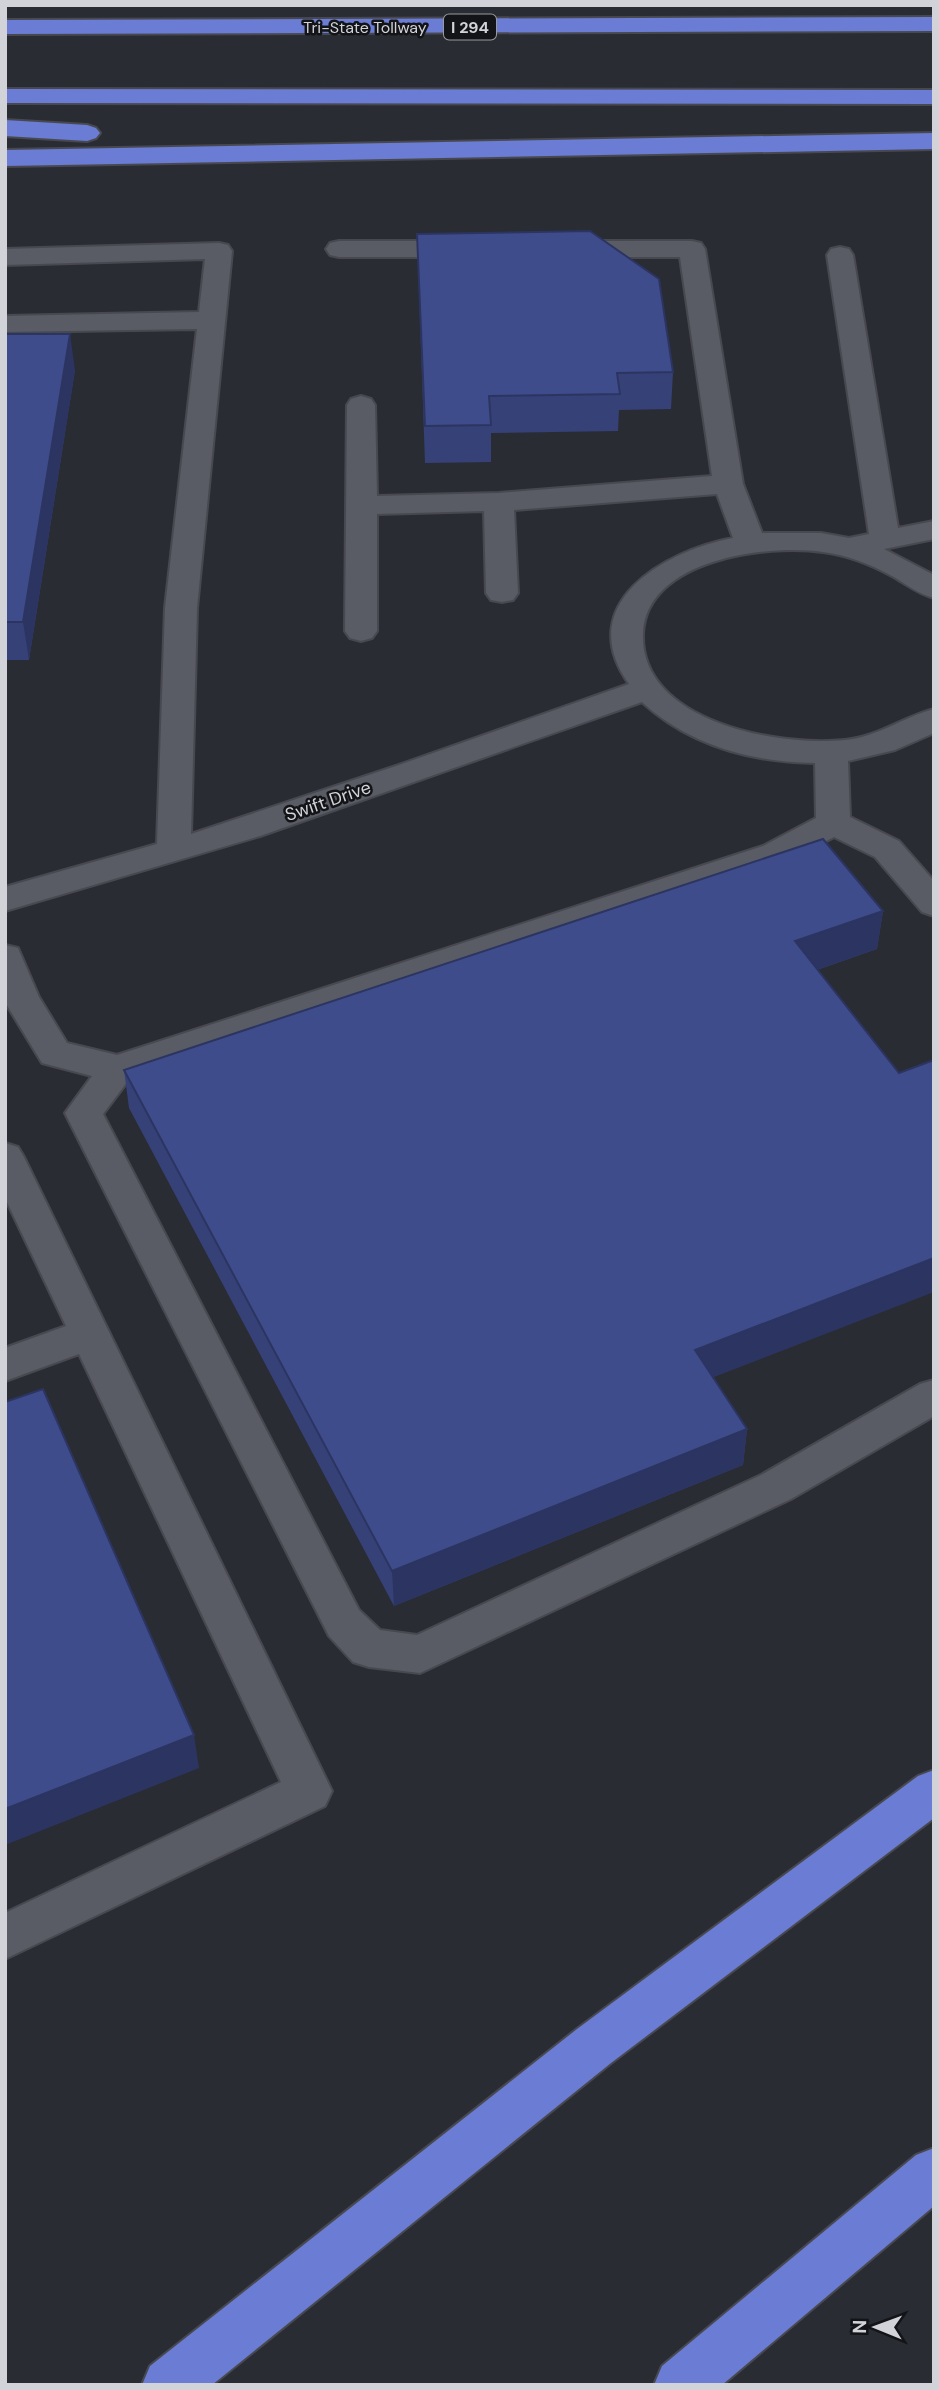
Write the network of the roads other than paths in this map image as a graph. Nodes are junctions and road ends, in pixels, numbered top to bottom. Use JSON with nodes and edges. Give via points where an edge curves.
{"nodes":[{"id":1,"x":926,"y":5,"type":"edge"},
{"id":2,"x":934,"y":6,"type":"edge"},
{"id":3,"x":934,"y":24,"type":"edge"},
{"id":4,"x":5,"y":27,"type":"edge"},
{"id":5,"x":5,"y":96,"type":"edge"},
{"id":6,"x":934,"y":97,"type":"edge"},
{"id":7,"x":5,"y":128,"type":"edge"},
{"id":8,"x":934,"y":141,"type":"edge"},
{"id":9,"x":482,"y":149,"type":"junction"},
{"id":10,"x":5,"y":158,"type":"edge"},
{"id":11,"x":339,"y":248,"type":"dead end"},
{"id":12,"x":488,"y":249,"type":"edge"},
{"id":13,"x":543,"y":249,"type":"edge"},
{"id":14,"x":840,"y":254,"type":"dead end"},
{"id":15,"x":5,"y":257,"type":"edge"},
{"id":16,"x":213,"y":320,"type":"junction"},
{"id":17,"x":5,"y":324,"type":"edge"},
{"id":18,"x":361,"y":405,"type":"dead end"},
{"id":19,"x":728,"y":484,"type":"junction"},
{"id":20,"x":499,"y":502,"type":"junction"},
{"id":21,"x":362,"y":505,"type":"junction"},
{"id":22,"x":934,"y":530,"type":"edge"},
{"id":23,"x":885,"y":540,"type":"junction"},
{"id":24,"x":750,"y":542,"type":"junction"},
{"id":25,"x":847,"y":547,"type":"junction"},
{"id":26,"x":934,"y":589,"type":"edge"},
{"id":27,"x":502,"y":593,"type":"dead end"},
{"id":28,"x":362,"y":631,"type":"dead end"},
{"id":29,"x":647,"y":690,"type":"junction"},
{"id":30,"x":934,"y":719,"type":"edge"},
{"id":31,"x":831,"y":752,"type":"junction"},
{"id":32,"x":833,"y":823,"type":"junction"},
{"id":33,"x":174,"y":851,"type":"junction"},
{"id":34,"x":5,"y":900,"type":"edge"},
{"id":35,"x":934,"y":904,"type":"edge"},
{"id":36,"x":5,"y":957,"type":"edge"},
{"id":37,"x":118,"y":1068,"type":"junction"},
{"id":38,"x":5,"y":1157,"type":"edge"},
{"id":39,"x":90,"y":1334,"type":"junction"},
{"id":40,"x":5,"y":1365,"type":"edge"},
{"id":41,"x":934,"y":1396,"type":"edge"},
{"id":42,"x":934,"y":1791,"type":"edge"},
{"id":43,"x":5,"y":1937,"type":"edge"},
{"id":44,"x":934,"y":2173,"type":"edge"},
{"id":45,"x":169,"y":2385,"type":"edge"},
{"id":46,"x":681,"y":2385,"type":"edge"}],
"edges":[{"from":1,"to":2,"type":"highway"},
{"from":3,"to":4,"type":"highway","name":"Tri-State Tollway","number":"I 294"},
{"from":5,"to":6,"type":"highway"},
{"from":7,"to":9,"type":"highway"},
{"from":8,"to":9,"type":"highway"},
{"from":9,"to":10,"type":"highway"},
{"from":11,"to":12,"type":"street"},
{"from":13,"to":19,"type":"street","via":[[692,250]]},
{"from":14,"to":23,"type":"street"},
{"from":15,"to":16,"type":"street","via":[[219,251]]},
{"from":16,"to":17,"type":"street"},
{"from":16,"to":33,"type":"street","via":[[181,608]]},
{"from":18,"to":21,"type":"street"},
{"from":19,"to":20,"type":"street"},
{"from":19,"to":24,"type":"street"},
{"from":20,"to":21,"type":"street"},
{"from":20,"to":27,"type":"street"},
{"from":21,"to":28,"type":"street"},
{"from":22,"to":23,"type":"street"},
{"from":23,"to":25,"type":"street"},
{"from":24,"to":25,"type":"street","via":[[798,540]]},
{"from":24,"to":29,"type":"street","via":[[705,553],[667,571],[641,597],[628,626],[630,659]]},
{"from":25,"to":26,"type":"street","via":[[898,565]]},
{"from":29,"to":31,"type":"street","via":[[680,718],[724,739],[776,751]]},
{"from":29,"to":33,"type":"street","name":"Swift Drive"},
{"from":30,"to":31,"type":"street","via":[[870,747]]},
{"from":31,"to":32,"type":"street"},
{"from":32,"to":35,"type":"street","via":[[887,849]]},
{"from":32,"to":37,"type":"street","via":[[775,854]]},
{"from":33,"to":34,"type":"street","name":"Swift Drive"},
{"from":36,"to":37,"type":"street","via":[[21,998],[55,1054]]},
{"from":37,"to":41,"type":"street","via":[[84,1113],[344,1623],[369,1648],[420,1654],[776,1487]]},
{"from":38,"to":39,"type":"street"},
{"from":39,"to":40,"type":"street"},
{"from":39,"to":43,"type":"street","via":[[309,1791]]},
{"from":42,"to":45,"type":"highway","via":[[594,2046]]},
{"from":44,"to":46,"type":"highway"}]}
